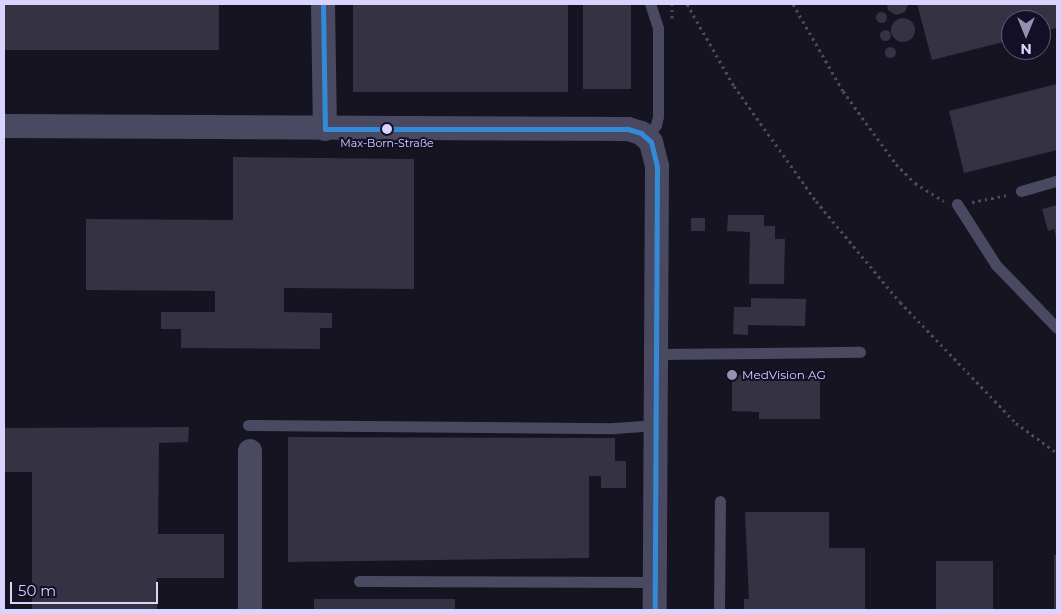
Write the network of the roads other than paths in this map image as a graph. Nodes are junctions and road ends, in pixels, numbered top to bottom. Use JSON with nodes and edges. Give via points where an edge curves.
{"nodes":[{"id":1,"x":323,"y":4,"type":"edge"},
{"id":2,"x":650,"y":4,"type":"edge"},
{"id":3,"x":4,"y":126,"type":"edge"},
{"id":4,"x":325,"y":129,"type":"junction"},
{"id":5,"x":648,"y":140,"type":"junction"},
{"id":6,"x":1057,"y":181,"type":"edge"},
{"id":7,"x":1020,"y":191,"type":"road end"},
{"id":8,"x":957,"y":204,"type":"road end"},
{"id":9,"x":1057,"y":328,"type":"edge"},
{"id":10,"x":860,"y":352,"type":"dead end"},
{"id":11,"x":657,"y":354,"type":"junction"},
{"id":12,"x":248,"y":425,"type":"dead end"},
{"id":13,"x":656,"y":425,"type":"junction"},
{"id":14,"x":250,"y":451,"type":"dead end"},
{"id":15,"x":720,"y":501,"type":"dead end"},
{"id":16,"x":359,"y":581,"type":"dead end"},
{"id":17,"x":655,"y":582,"type":"junction"},
{"id":18,"x":250,"y":610,"type":"edge"},
{"id":19,"x":655,"y":610,"type":"edge"},
{"id":20,"x":719,"y":610,"type":"edge"}],
"edges":[{"from":1,"to":4,"type":"street"},
{"from":2,"to":5,"type":"lane","via":[[658,28],[658,116]]},
{"from":3,"to":4,"type":"street"},
{"from":4,"to":5,"type":"street","via":[[628,129]]},
{"from":5,"to":11,"type":"street","via":[[657,166]]},
{"from":6,"to":7,"type":"lane"},
{"from":8,"to":9,"type":"lane","via":[[996,265]]},
{"from":10,"to":11,"type":"lane"},
{"from":11,"to":13,"type":"street"},
{"from":12,"to":13,"type":"lane","via":[[614,428]]},
{"from":13,"to":17,"type":"street"},
{"from":14,"to":18,"type":"street"},
{"from":15,"to":20,"type":"lane"},
{"from":16,"to":17,"type":"lane"},
{"from":17,"to":19,"type":"street"}]}
